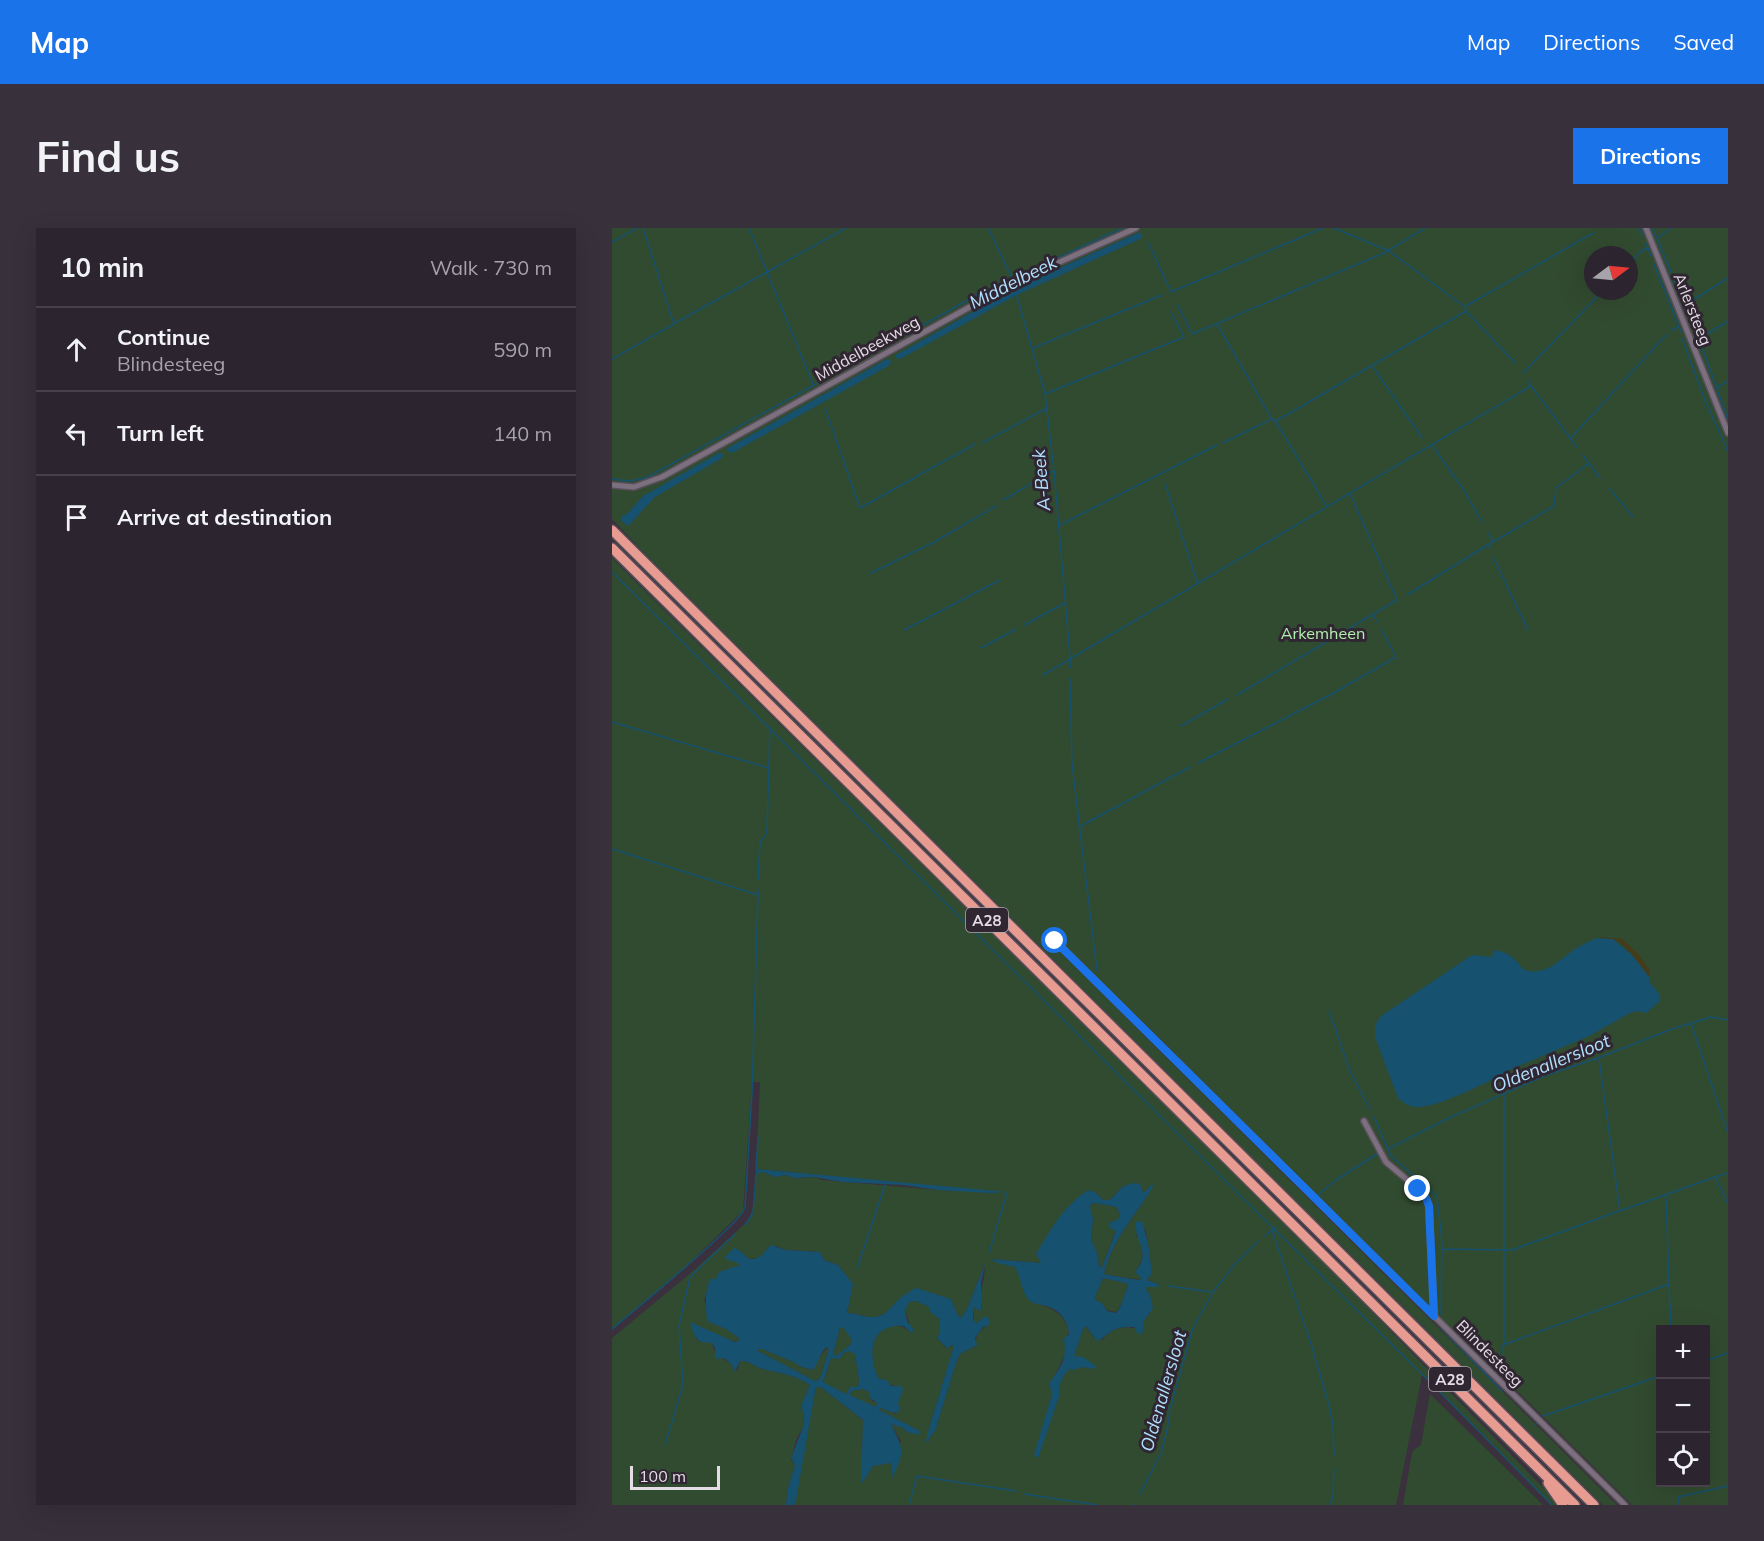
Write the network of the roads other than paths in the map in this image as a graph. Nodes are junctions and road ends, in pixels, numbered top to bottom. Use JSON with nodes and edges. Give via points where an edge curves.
{"nodes":[{"id":1,"x":1136,"y":228,"type":"edge"},
{"id":2,"x":1646,"y":228,"type":"edge"},
{"id":3,"x":1728,"y":433,"type":"edge"},
{"id":4,"x":612,"y":485,"type":"edge"},
{"id":5,"x":612,"y":530,"type":"edge"},
{"id":6,"x":612,"y":548,"type":"edge"},
{"id":7,"x":1055,"y":941,"type":"dead end"},
{"id":8,"x":1364,"y":1121,"type":"dead end"},
{"id":9,"x":1434,"y":1316,"type":"junction"},
{"id":10,"x":1537,"y":1466,"type":"junction"},
{"id":11,"x":1563,"y":1505,"type":"edge"},
{"id":12,"x":1575,"y":1505,"type":"edge"},
{"id":13,"x":1594,"y":1505,"type":"edge"},
{"id":14,"x":1625,"y":1505,"type":"edge"}],
"edges":[{"from":1,"to":4,"type":"street","name":"Middelbeekweg","via":[[986,298],[662,477],[634,487]]},
{"from":2,"to":3,"type":"street","name":"Arlersteeg"},
{"from":5,"to":13,"type":"highway","number":"A28"},
{"from":6,"to":10,"type":"highway","number":"A28"},
{"from":7,"to":9,"type":"street","name":"Blindesteeg"},
{"from":8,"to":9,"type":"street","via":[[1386,1162],[1418,1189],[1429,1206]]},
{"from":9,"to":14,"type":"street","name":"Blindesteeg"},
{"from":10,"to":11,"type":"highway","number":"A28"},
{"from":10,"to":12,"type":"highway","number":"A28"}]}
